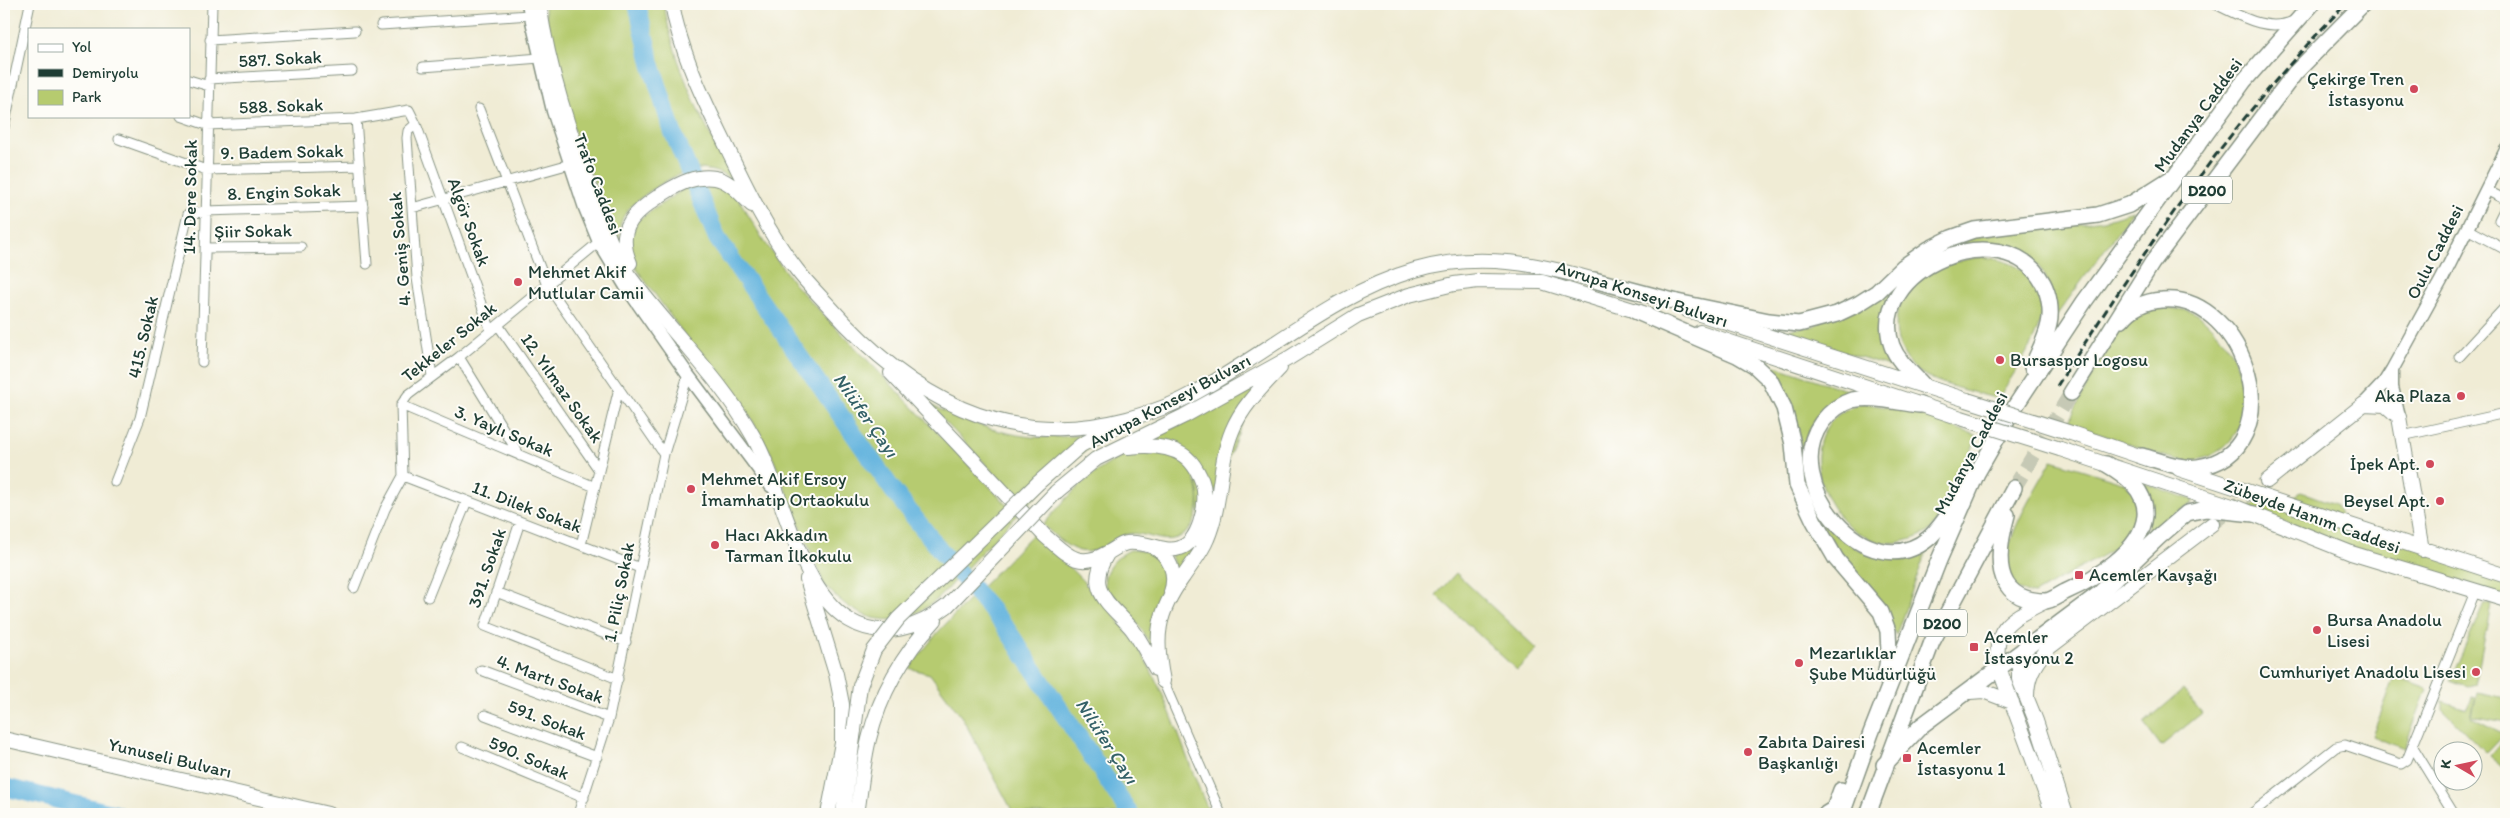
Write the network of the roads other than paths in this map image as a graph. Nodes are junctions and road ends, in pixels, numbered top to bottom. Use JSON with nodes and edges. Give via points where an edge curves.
{"nodes":[{"id":1,"x":30,"y":4,"type":"edge"},
{"id":2,"x":212,"y":4,"type":"edge"},
{"id":3,"x":539,"y":4,"type":"edge"},
{"id":4,"x":672,"y":4,"type":"edge"},
{"id":5,"x":2215,"y":4,"type":"edge"},
{"id":6,"x":2312,"y":4,"type":"edge"},
{"id":7,"x":2363,"y":4,"type":"edge"},
{"id":8,"x":529,"y":9,"type":"edge"},
{"id":9,"x":2300,"y":17,"type":"junction"},
{"id":10,"x":381,"y":25,"type":"dead end"},
{"id":11,"x":355,"y":31,"type":"dead end"},
{"id":12,"x":210,"y":40,"type":"junction"},
{"id":13,"x":540,"y":58,"type":"junction"},
{"id":14,"x":423,"y":67,"type":"dead end"},
{"id":15,"x":352,"y":70,"type":"dead end"},
{"id":16,"x":190,"y":80,"type":"edge"},
{"id":17,"x":209,"y":83,"type":"junction"},
{"id":18,"x":479,"y":109,"type":"dead end"},
{"id":19,"x":187,"y":118,"type":"edge"},
{"id":20,"x":356,"y":120,"type":"junction"},
{"id":21,"x":416,"y":124,"type":"junction"},
{"id":22,"x":207,"y":125,"type":"junction"},
{"id":23,"x":4,"y":126,"type":"edge"},
{"id":24,"x":119,"y":139,"type":"dead end"},
{"id":25,"x":2506,"y":150,"type":"edge"},
{"id":26,"x":570,"y":164,"type":"junction"},
{"id":27,"x":360,"y":166,"type":"junction"},
{"id":28,"x":206,"y":170,"type":"junction"},
{"id":29,"x":2177,"y":175,"type":"junction"},
{"id":30,"x":507,"y":181,"type":"junction"},
{"id":31,"x":2486,"y":190,"type":"junction"},
{"id":32,"x":444,"y":199,"type":"junction"},
{"id":33,"x":2506,"y":200,"type":"edge"},
{"id":34,"x":363,"y":206,"type":"junction"},
{"id":35,"x":2506,"y":206,"type":"edge"},
{"id":36,"x":412,"y":208,"type":"junction"},
{"id":37,"x":205,"y":211,"type":"junction"},
{"id":38,"x":760,"y":213,"type":"junction"},
{"id":39,"x":2506,"y":224,"type":"edge"},
{"id":40,"x":2466,"y":229,"type":"junction"},
{"id":41,"x":600,"y":242,"type":"junction"},
{"id":42,"x":300,"y":247,"type":"dead end"},
{"id":43,"x":205,"y":248,"type":"junction"},
{"id":44,"x":2506,"y":250,"type":"edge"},
{"id":45,"x":367,"y":264,"type":"dead end"},
{"id":46,"x":1594,"y":280,"type":"junction"},
{"id":47,"x":546,"y":283,"type":"junction"},
{"id":48,"x":2506,"y":306,"type":"edge"},
{"id":49,"x":656,"y":307,"type":"junction"},
{"id":50,"x":1635,"y":310,"type":"junction"},
{"id":51,"x":495,"y":328,"type":"junction"},
{"id":52,"x":852,"y":333,"type":"junction"},
{"id":53,"x":459,"y":356,"type":"junction"},
{"id":54,"x":2459,"y":357,"type":"dead end"},
{"id":55,"x":1288,"y":358,"type":"junction"},
{"id":56,"x":2091,"y":360,"type":"junction"},
{"id":57,"x":202,"y":362,"type":"dead end"},
{"id":58,"x":2392,"y":370,"type":"junction"},
{"id":59,"x":688,"y":375,"type":"junction"},
{"id":60,"x":432,"y":376,"type":"junction"},
{"id":61,"x":1923,"y":385,"type":"junction"},
{"id":62,"x":619,"y":388,"type":"junction"},
{"id":63,"x":2071,"y":393,"type":"tunnel mouth"},
{"id":64,"x":2364,"y":404,"type":"junction"},
{"id":65,"x":401,"y":405,"type":"junction"},
{"id":66,"x":1920,"y":405,"type":"junction"},
{"id":67,"x":2016,"y":405,"type":"junction"},
{"id":68,"x":2506,"y":413,"type":"edge"},
{"id":69,"x":2399,"y":417,"type":"junction"},
{"id":70,"x":1131,"y":418,"type":"junction"},
{"id":71,"x":2402,"y":436,"type":"junction"},
{"id":72,"x":1116,"y":449,"type":"junction"},
{"id":73,"x":664,"y":454,"type":"junction"},
{"id":74,"x":520,"y":456,"type":"junction"},
{"id":75,"x":2142,"y":456,"type":"junction"},
{"id":76,"x":2106,"y":464,"type":"junction"},
{"id":77,"x":599,"y":470,"type":"junction"},
{"id":78,"x":1978,"y":473,"type":"junction"},
{"id":79,"x":403,"y":476,"type":"junction"},
{"id":80,"x":2267,"y":481,"type":"tunnel mouth"},
{"id":81,"x":115,"y":482,"type":"dead end"},
{"id":82,"x":595,"y":487,"type":"junction"},
{"id":83,"x":466,"y":501,"type":"junction"},
{"id":84,"x":782,"y":504,"type":"junction"},
{"id":85,"x":2254,"y":514,"type":"junction"},
{"id":86,"x":520,"y":522,"type":"junction"},
{"id":87,"x":2212,"y":524,"type":"tunnel mouth"},
{"id":88,"x":1144,"y":544,"type":"junction"},
{"id":89,"x":581,"y":545,"type":"junction"},
{"id":90,"x":798,"y":548,"type":"junction"},
{"id":91,"x":2422,"y":550,"type":"junction"},
{"id":92,"x":1107,"y":554,"type":"junction"},
{"id":93,"x":640,"y":568,"type":"junction"},
{"id":94,"x":2506,"y":576,"type":"edge"},
{"id":95,"x":354,"y":588,"type":"dead end"},
{"id":96,"x":496,"y":592,"type":"junction"},
{"id":97,"x":2475,"y":592,"type":"junction"},
{"id":98,"x":1170,"y":595,"type":"junction"},
{"id":99,"x":428,"y":597,"type":"dead end"},
{"id":100,"x":2506,"y":600,"type":"edge"},
{"id":101,"x":2046,"y":601,"type":"junction"},
{"id":102,"x":947,"y":606,"type":"junction"},
{"id":103,"x":626,"y":642,"type":"junction"},
{"id":104,"x":2024,"y":648,"type":"junction"},
{"id":105,"x":2000,"y":668,"type":"junction"},
{"id":106,"x":480,"y":670,"type":"dead end"},
{"id":107,"x":618,"y":679,"type":"junction"},
{"id":108,"x":1163,"y":680,"type":"junction"},
{"id":109,"x":1970,"y":692,"type":"junction"},
{"id":110,"x":2027,"y":698,"type":"junction"},
{"id":111,"x":2012,"y":702,"type":"junction"},
{"id":112,"x":485,"y":715,"type":"dead end"},
{"id":113,"x":609,"y":718,"type":"junction"},
{"id":114,"x":1870,"y":733,"type":"junction"},
{"id":115,"x":4,"y":738,"type":"edge"},
{"id":116,"x":462,"y":747,"type":"dead end"},
{"id":117,"x":2413,"y":747,"type":"junction"},
{"id":118,"x":598,"y":757,"type":"junction"},
{"id":119,"x":1884,"y":765,"type":"junction"},
{"id":120,"x":584,"y":798,"type":"junction"},
{"id":121,"x":328,"y":814,"type":"edge"},
{"id":122,"x":578,"y":814,"type":"edge"},
{"id":123,"x":828,"y":814,"type":"edge"},
{"id":124,"x":843,"y":814,"type":"edge"},
{"id":125,"x":857,"y":814,"type":"edge"},
{"id":126,"x":1221,"y":814,"type":"edge"},
{"id":127,"x":1826,"y":814,"type":"edge"},
{"id":128,"x":1842,"y":814,"type":"edge"},
{"id":129,"x":1868,"y":814,"type":"edge"},
{"id":130,"x":2053,"y":814,"type":"edge"},
{"id":131,"x":2066,"y":814,"type":"edge"},
{"id":132,"x":2251,"y":814,"type":"edge"},
{"id":133,"x":2454,"y":814,"type":"edge"}],
"edges":[{"from":1,"to":23,"type":"street"},
{"from":2,"to":12,"type":"street","name":"14. Dere Sokak"},
{"from":3,"to":49,"type":"main road","name":"Avrupa Konseyi Bulvarı","via":[[549,62],[570,136],[608,234],[628,274]]},
{"from":4,"to":38,"type":"main road","name":"Avrupa Konseyi Bulvarı","via":[[702,96]]},
{"from":5,"to":9,"type":"street","via":[[2271,26],[2284,25]]},
{"from":6,"to":9,"type":"highway","name":"Mudanya Caddesi","number":"D200"},
{"from":7,"to":56,"type":"highway","number":"D200","via":[[2296,73],[2152,263]]},
{"from":8,"to":10,"type":"street"},
{"from":8,"to":13,"type":"main road","name":"Trafo Caddesi"},
{"from":9,"to":29,"type":"highway","name":"Mudanya Caddesi","number":"D200","via":[[2244,82]]},
{"from":11,"to":12,"type":"street"},
{"from":12,"to":17,"type":"street","name":"14. Dere Sokak"},
{"from":13,"to":14,"type":"street"},
{"from":13,"to":26,"type":"main road","name":"Trafo Caddesi"},
{"from":15,"to":17,"type":"street","name":"587. Sokak"},
{"from":16,"to":17,"type":"street"},
{"from":17,"to":22,"type":"street","name":"14. Dere Sokak"},
{"from":18,"to":30,"type":"street"},
{"from":19,"to":22,"type":"street"},
{"from":20,"to":21,"type":"street","name":"588. Sokak","via":[[408,110]]},
{"from":20,"to":22,"type":"street","name":"588. Sokak"},
{"from":20,"to":27,"type":"street"},
{"from":21,"to":32,"type":"street","name":"Algör Sokak"},
{"from":21,"to":36,"type":"street","name":"4. Geniş Sokak","via":[[408,131],[407,138]]},
{"from":22,"to":28,"type":"street","name":"14. Dere Sokak"},
{"from":24,"to":28,"type":"street"},
{"from":25,"to":31,"type":"main road","name":"Oulu Caddesi"},
{"from":26,"to":30,"type":"street"},
{"from":26,"to":41,"type":"main road","name":"Trafo Caddesi"},
{"from":27,"to":28,"type":"street","name":"9. Badem Sokak"},
{"from":27,"to":34,"type":"street"},
{"from":28,"to":37,"type":"street","name":"14. Dere Sokak"},
{"from":29,"to":46,"type":"highway","via":[[2130,205],[2098,215],[1974,230],[1951,238],[1903,266],[1877,292],[1858,304],[1837,314],[1799,324],[1677,302]]},
{"from":29,"to":67,"type":"highway","name":"Mudanya Caddesi","number":"D200","via":[[2084,302]]},
{"from":30,"to":32,"type":"street"},
{"from":30,"to":47,"type":"street"},
{"from":31,"to":33,"type":"street"},
{"from":31,"to":40,"type":"main road","name":"Oulu Caddesi"},
{"from":32,"to":36,"type":"street"},
{"from":32,"to":51,"type":"street","name":"Algör Sokak"},
{"from":34,"to":37,"type":"street","name":"8. Engin Sokak"},
{"from":34,"to":45,"type":"street"},
{"from":35,"to":39,"type":"street","via":[[2499,220]]},
{"from":36,"to":60,"type":"street","name":"4. Geniş Sokak","via":[[417,278]]},
{"from":37,"to":43,"type":"street","name":"14. Dere Sokak"},
{"from":37,"to":81,"type":"street","name":"415. Sokak","via":[[188,214],[140,418]]},
{"from":38,"to":49,"type":"main road","via":[[731,186],[717,178],[700,177],[680,183],[637,211],[624,235],[624,251]]},
{"from":38,"to":52,"type":"main road","name":"Avrupa Konseyi Bulvarı","via":[[797,271]]},
{"from":40,"to":44,"type":"street"},
{"from":40,"to":58,"type":"main road","name":"Oulu Caddesi"},
{"from":41,"to":47,"type":"street","name":"Tekkeler Sokak"},
{"from":41,"to":59,"type":"main road","name":"Trafo Caddesi","via":[[625,285]]},
{"from":42,"to":43,"type":"street","name":"Şiir Sokak"},
{"from":43,"to":57,"type":"street","name":"14. Dere Sokak"},
{"from":46,"to":61,"type":"main road","name":"Avrupa Konseyi Bulvarı"},
{"from":46,"to":70,"type":"main road","name":"Avrupa Konseyi Bulvarı","via":[[1507,260],[1448,262],[1416,269],[1369,286],[1189,396],[1153,413]]},
{"from":47,"to":51,"type":"street","name":"Tekkeler Sokak"},
{"from":47,"to":62,"type":"street"},
{"from":48,"to":54,"type":"street"},
{"from":49,"to":84,"type":"main road","name":"Avrupa Konseyi Bulvarı","via":[[753,435]]},
{"from":50,"to":55,"type":"main road","name":"Avrupa Konseyi Bulvarı","via":[[1542,282],[1454,284],[1409,295],[1358,315]]},
{"from":50,"to":66,"type":"main road","name":"Avrupa Konseyi Bulvarı"},
{"from":50,"to":114,"type":"highway","via":[[1736,355],[1770,380],[1784,408],[1798,485],[1814,521],[1836,559],[1881,612],[1888,631],[1888,667]]},
{"from":51,"to":53,"type":"street","name":"Tekkeler Sokak"},
{"from":51,"to":77,"type":"street","name":"12. Yılmaz Sokak"},
{"from":52,"to":70,"type":"main road","name":"Avrupa Konseyi Bulvarı","via":[[928,391],[989,420],[1019,427],[1081,429]]},
{"from":52,"to":92,"type":"main road","via":[[1069,558],[1079,561]]},
{"from":53,"to":60,"type":"street","name":"Tekkeler Sokak"},
{"from":53,"to":74,"type":"street"},
{"from":55,"to":72,"type":"main road","name":"Avrupa Konseyi Bulvarı","via":[[1184,416]]},
{"from":55,"to":98,"type":"main road","via":[[1246,406],[1232,432],[1218,504],[1207,539]]},
{"from":56,"to":63,"type":"highway","number":"D200"},
{"from":56,"to":75,"type":"highway","via":[[2135,306],[2153,300],[2185,301],[2196,306],[2210,314],[2236,346],[2246,369],[2252,411],[2245,433],[2234,448],[2219,459],[2198,467]]},
{"from":58,"to":64,"type":"main road","name":"Oulu Caddesi"},
{"from":58,"to":69,"type":"main road","via":[[2392,387]]},
{"from":59,"to":73,"type":"street","name":"1. Piliç Sokak"},
{"from":59,"to":84,"type":"main road","name":"Trafo Caddesi","via":[[761,470]]},
{"from":60,"to":65,"type":"street","name":"Tekkeler Sokak","via":[[408,395]]},
{"from":61,"to":67,"type":"highway","via":[[1898,359],[1892,346],[1889,330],[1895,299],[1922,269],[1959,253],[1994,250],[2024,261],[2037,273],[2047,290],[2049,323]]},
{"from":61,"to":75,"type":"main road","name":"Avrupa Konseyi Bulvarı","bridge":true},
{"from":62,"to":73,"type":"street"},
{"from":62,"to":77,"type":"street"},
{"from":64,"to":69,"type":"main road","via":[[2385,405]]},
{"from":64,"to":80,"type":"main road"},
{"from":65,"to":74,"type":"street","name":"3. Yaylı Sokak"},
{"from":65,"to":79,"type":"street","name":"Tekkeler Sokak"},
{"from":66,"to":76,"type":"main road","name":"Avrupa Konseyi Bulvarı","bridge":true},
{"from":66,"to":78,"type":"highway","via":[[1864,398],[1850,401],[1836,407],[1818,428],[1812,443],[1812,474],[1817,492],[1836,524],[1855,539],[1876,549],[1905,549],[1928,539]]},
{"from":67,"to":78,"type":"highway","name":"Mudanya Caddesi","number":"D200"},
{"from":68,"to":71,"type":"street"},
{"from":69,"to":71,"type":"main road"},
{"from":70,"to":124,"type":"main road","bridge":true,"via":[[1081,445],[1038,483],[898,619],[874,650],[860,686]]},
{"from":71,"to":91,"type":"main road"},
{"from":72,"to":88,"type":"main road","via":[[1143,445],[1166,448],[1184,456],[1198,472],[1204,491],[1202,514],[1193,538],[1182,548]]},
{"from":72,"to":102,"type":"main road","name":"Avrupa Konseyi Bulvarı","bridge":true,"via":[[1096,459],[1056,492]]},
{"from":73,"to":93,"type":"street","name":"1. Piliç Sokak"},
{"from":74,"to":82,"type":"street","name":"3. Yaylı Sokak"},
{"from":75,"to":91,"type":"main road","name":"Zübeyde Hanım Caddesi"},
{"from":76,"to":85,"type":"main road","name":"Zübeyde Hanım Caddesi"},
{"from":76,"to":101,"type":"highway","via":[[2125,475],[2139,492],[2145,514],[2139,535],[2108,568],[2089,582]]},
{"from":77,"to":82,"type":"street"},
{"from":78,"to":114,"type":"highway","name":"Mudanya Caddesi","number":"D200","via":[[1939,560]]},
{"from":79,"to":83,"type":"street","name":"11. Dilek Sokak"},
{"from":79,"to":95,"type":"street","via":[[385,509]]},
{"from":82,"to":89,"type":"street"},
{"from":83,"to":86,"type":"street","name":"11. Dilek Sokak"},
{"from":83,"to":99,"type":"street"},
{"from":84,"to":90,"type":"main road","name":"Avrupa Konseyi Bulvarı"},
{"from":85,"to":97,"type":"main road","name":"Zübeyde Hanım Caddesi","via":[[2351,553]]},
{"from":85,"to":104,"type":"highway","via":[[2206,509],[2188,513],[2100,593]]},
{"from":86,"to":89,"type":"street","name":"11. Dilek Sokak"},
{"from":86,"to":96,"type":"street","name":"391. Sokak"},
{"from":87,"to":110,"type":"main road","via":[[2046,650],[2033,666],[2027,681]]},
{"from":88,"to":92,"type":"main road","via":[[1126,543]]},
{"from":88,"to":98,"type":"main road","via":[[1158,549],[1168,560],[1173,575]]},
{"from":89,"to":93,"type":"street","name":"11. Dilek Sokak"},
{"from":90,"to":102,"type":"main road","name":"Avrupa Konseyi Bulvarı","via":[[827,601],[861,626],[886,630],[904,628],[929,620]]},
{"from":90,"to":123,"type":"main road","via":[[842,704],[842,743]]},
{"from":91,"to":94,"type":"main road","name":"Zübeyde Hanım Caddesi"},
{"from":92,"to":108,"type":"main road","via":[[1098,575],[1099,591],[1136,635]]},
{"from":93,"to":103,"type":"street","name":"1. Piliç Sokak"},
{"from":96,"to":103,"type":"street"},
{"from":96,"to":107,"type":"street","name":"391. Sokak","via":[[485,626]]},
{"from":97,"to":100,"type":"main road","name":"Zübeyde Hanım Caddesi"},
{"from":97,"to":117,"type":"street"},
{"from":98,"to":108,"type":"main road","via":[[1159,622],[1157,652]]},
{"from":101,"to":105,"type":"main road","via":[[2010,620],[2003,629],[1998,642]]},
{"from":101,"to":119,"type":"highway","number":"D200","via":[[2018,595],[2000,570],[1998,554],[2014,488],[1932,642]]},
{"from":102,"to":125,"type":"main road","via":[[908,652],[885,693],[869,739]]},
{"from":103,"to":107,"type":"street","name":"1. Piliç Sokak"},
{"from":104,"to":105,"type":"highway"},
{"from":104,"to":110,"type":"main road","via":[[2017,669]]},
{"from":105,"to":109,"type":"highway"},
{"from":105,"to":111,"type":"main road"},
{"from":106,"to":113,"type":"street","name":"4. Martı Sokak"},
{"from":107,"to":113,"type":"street","name":"1. Piliç Sokak"},
{"from":108,"to":126,"type":"street"},
{"from":109,"to":111,"type":"main road","via":[[1983,691]]},
{"from":109,"to":119,"type":"highway","via":[[1921,726]]},
{"from":110,"to":131,"type":"main road"},
{"from":111,"to":130,"type":"main road"},
{"from":112,"to":118,"type":"street","name":"591. Sokak"},
{"from":113,"to":118,"type":"street","name":"1. Piliç Sokak"},
{"from":114,"to":127,"type":"highway","via":[[1852,761],[1834,809]]},
{"from":114,"to":128,"type":"highway","name":"Mudanya Caddesi","number":"D200"},
{"from":115,"to":121,"type":"main road","name":"Yunuseli Bulvarı"},
{"from":116,"to":120,"type":"street","name":"590. Sokak"},
{"from":117,"to":132,"type":"street","via":[[2407,760],[2401,764],[2344,745],[2336,747]]},
{"from":117,"to":133,"type":"street"},
{"from":118,"to":120,"type":"street","name":"1. Piliç Sokak"},
{"from":119,"to":129,"type":"highway","number":"D200"},
{"from":120,"to":122,"type":"street","name":"1. Piliç Sokak"}]}
